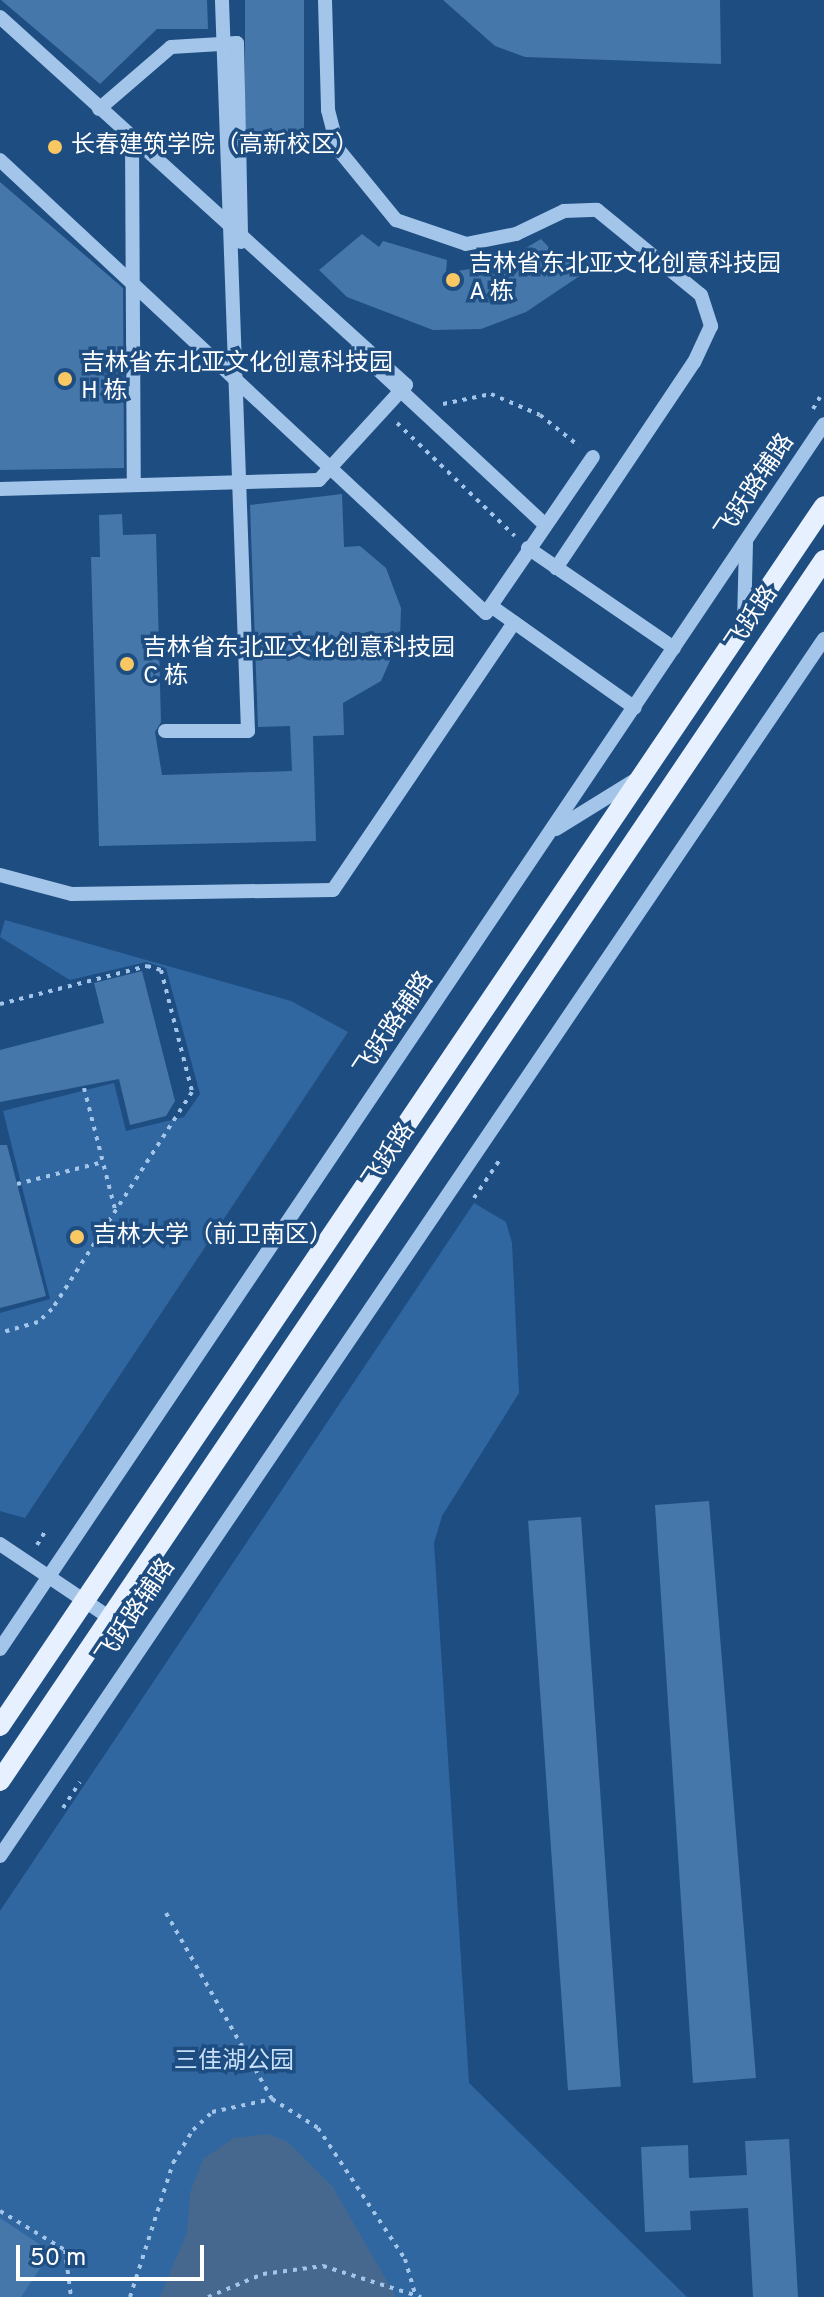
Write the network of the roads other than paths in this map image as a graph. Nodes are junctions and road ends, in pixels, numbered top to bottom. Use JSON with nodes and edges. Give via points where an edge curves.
{"nodes":[{"id":1,"x":222,"y":0,"type":"edge"},
{"id":2,"x":325,"y":0,"type":"edge"},
{"id":3,"x":0,"y":18,"type":"edge"},
{"id":4,"x":99,"y":109,"type":"junction"},
{"id":5,"x":132,"y":140,"type":"junction"},
{"id":6,"x":0,"y":160,"type":"edge"},
{"id":7,"x":225,"y":219,"type":"junction"},
{"id":8,"x":241,"y":242,"type":"junction"},
{"id":9,"x":133,"y":281,"type":"junction"},
{"id":10,"x":231,"y":372,"type":"junction"},
{"id":11,"x":824,"y":424,"type":"edge"},
{"id":12,"x":593,"y":457,"type":"road end"},
{"id":13,"x":334,"y":466,"type":"junction"},
{"id":14,"x":234,"y":482,"type":"junction"},
{"id":15,"x":134,"y":485,"type":"junction"},
{"id":16,"x":0,"y":489,"type":"edge"},
{"id":17,"x":824,"y":506,"type":"edge"},
{"id":18,"x":544,"y":524,"type":"junction"},
{"id":19,"x":746,"y":541,"type":"junction"},
{"id":20,"x":528,"y":548,"type":"junction"},
{"id":21,"x":824,"y":560,"type":"edge"},
{"id":22,"x":556,"y":568,"type":"junction"},
{"id":23,"x":491,"y":606,"type":"junction"},
{"id":24,"x":514,"y":623,"type":"junction"},
{"id":25,"x":744,"y":625,"type":"junction"},
{"id":26,"x":824,"y":639,"type":"edge"},
{"id":27,"x":674,"y":648,"type":"junction"},
{"id":28,"x":635,"y":708,"type":"junction"},
{"id":29,"x":165,"y":731,"type":"dead end"},
{"id":30,"x":641,"y":777,"type":"junction"},
{"id":31,"x":551,"y":833,"type":"junction"},
{"id":32,"x":0,"y":875,"type":"edge"},
{"id":33,"x":0,"y":1544,"type":"edge"},
{"id":34,"x":49,"y":1576,"type":"junction"},
{"id":35,"x":84,"y":1600,"type":"junction"},
{"id":36,"x":110,"y":1618,"type":"junction"},
{"id":37,"x":0,"y":1649,"type":"edge"},
{"id":38,"x":0,"y":1726,"type":"edge"},
{"id":39,"x":0,"y":1781,"type":"edge"},
{"id":40,"x":0,"y":1856,"type":"edge"}],
"edges":[{"from":1,"to":7,"type":"street","bridge":true},
{"from":2,"to":22,"type":"street","via":[[328,110],[338,149],[396,220],[466,244],[516,234],[564,211],[597,210],[701,295],[711,326],[694,362]]},
{"from":3,"to":4,"type":"street"},
{"from":3,"to":7,"type":"street","bridge":true},
{"from":4,"to":5,"type":"street"},
{"from":4,"to":8,"type":"street","via":[[171,47],[237,43]]},
{"from":5,"to":8,"type":"street"},
{"from":5,"to":9,"type":"street","bridge":true},
{"from":6,"to":9,"type":"street"},
{"from":6,"to":23,"type":"street","via":[[486,613]]},
{"from":7,"to":10,"type":"street","bridge":true},
{"from":7,"to":13,"type":"street","bridge":true,"via":[[406,385]]},
{"from":8,"to":18,"type":"street"},
{"from":9,"to":10,"type":"street"},
{"from":9,"to":15,"type":"street","bridge":true},
{"from":10,"to":13,"type":"street","bridge":true},
{"from":10,"to":14,"type":"street","bridge":true},
{"from":11,"to":19,"type":"street","name":"飞跃路辅路"},
{"from":12,"to":18,"type":"street"},
{"from":13,"to":14,"type":"street","bridge":true,"via":[[319,480]]},
{"from":14,"to":15,"type":"street","bridge":true},
{"from":14,"to":29,"type":"street","bridge":true,"via":[[248,731]]},
{"from":15,"to":16,"type":"street","bridge":true},
{"from":17,"to":25,"type":"main road","name":"飞跃路"},
{"from":18,"to":20,"type":"street"},
{"from":19,"to":25,"type":"street"},
{"from":19,"to":27,"type":"street","name":"飞跃路辅路"},
{"from":20,"to":22,"type":"street"},
{"from":20,"to":23,"type":"street"},
{"from":21,"to":36,"type":"main road","name":"飞跃路"},
{"from":22,"to":27,"type":"street"},
{"from":23,"to":24,"type":"street"},
{"from":24,"to":28,"type":"street"},
{"from":24,"to":32,"type":"street","via":[[333,890],[72,894]]},
{"from":25,"to":30,"type":"main road","name":"飞跃路"},
{"from":26,"to":40,"type":"street","name":"飞跃路辅路"},
{"from":27,"to":28,"type":"street","name":"飞跃路辅路"},
{"from":28,"to":31,"type":"street","name":"飞跃路辅路"},
{"from":30,"to":31,"type":"street"},
{"from":30,"to":35,"type":"main road","name":"飞跃路"},
{"from":31,"to":34,"type":"street","name":"飞跃路辅路"},
{"from":33,"to":34,"type":"street"},
{"from":34,"to":35,"type":"street"},
{"from":34,"to":37,"type":"street","name":"飞跃路辅路"},
{"from":35,"to":36,"type":"street"},
{"from":35,"to":38,"type":"main road","name":"飞跃路"},
{"from":36,"to":39,"type":"main road","name":"飞跃路"}]}
